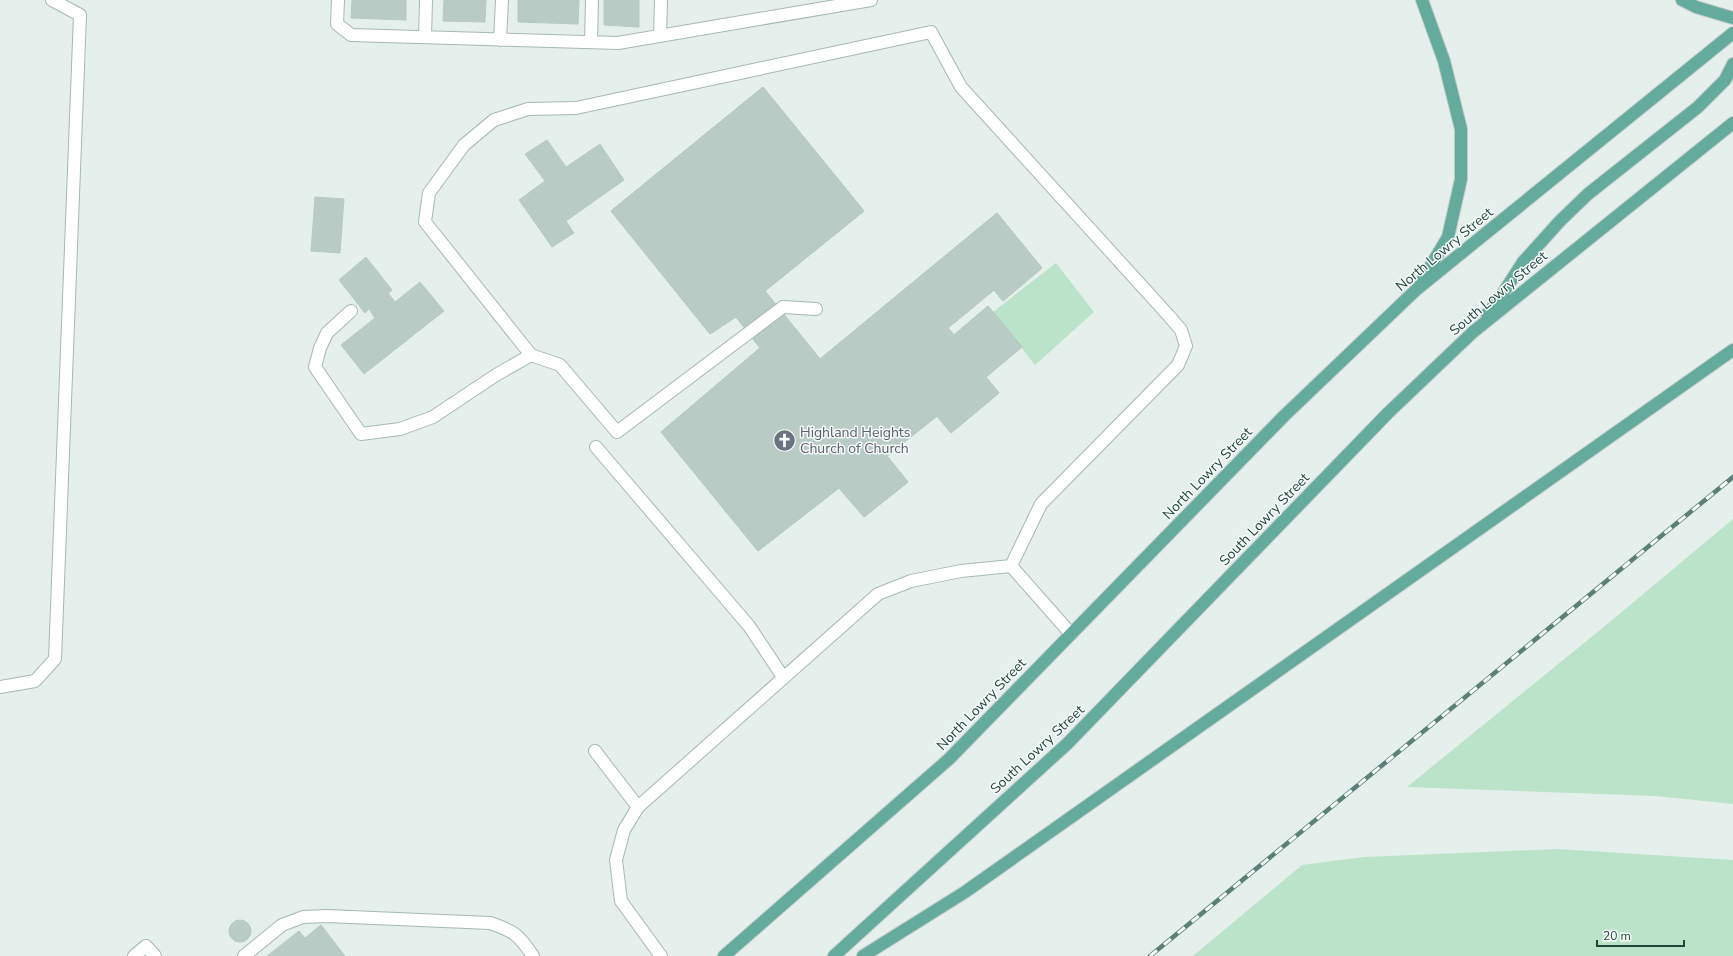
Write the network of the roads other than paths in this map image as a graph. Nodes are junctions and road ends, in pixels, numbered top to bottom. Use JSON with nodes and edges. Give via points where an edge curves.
{"nodes":[{"id":1,"x":52,"y":0,"type":"edge"},
{"id":2,"x":338,"y":0,"type":"edge"},
{"id":3,"x":426,"y":0,"type":"edge"},
{"id":4,"x":502,"y":0,"type":"edge"},
{"id":5,"x":592,"y":0,"type":"edge"},
{"id":6,"x":661,"y":0,"type":"edge"},
{"id":7,"x":871,"y":0,"type":"edge"},
{"id":8,"x":1422,"y":0,"type":"edge"},
{"id":9,"x":1682,"y":0,"type":"edge"},
{"id":10,"x":858,"y":1,"type":"edge"},
{"id":11,"x":1733,"y":18,"type":"edge"},
{"id":12,"x":1733,"y":33,"type":"edge"},
{"id":13,"x":660,"y":36,"type":"junction"},
{"id":14,"x":425,"y":37,"type":"junction"},
{"id":15,"x":500,"y":40,"type":"junction"},
{"id":16,"x":591,"y":42,"type":"junction"},
{"id":17,"x":1733,"y":64,"type":"edge"},
{"id":18,"x":1733,"y":123,"type":"edge"},
{"id":19,"x":1417,"y":288,"type":"junction"},
{"id":20,"x":816,"y":309,"type":"dead end"},
{"id":21,"x":351,"y":311,"type":"dead end"},
{"id":22,"x":1473,"y":332,"type":"junction"},
{"id":23,"x":1733,"y":350,"type":"edge"},
{"id":24,"x":531,"y":355,"type":"junction"},
{"id":25,"x":596,"y":447,"type":"dead end"},
{"id":26,"x":1011,"y":566,"type":"junction"},
{"id":27,"x":1070,"y":634,"type":"junction"},
{"id":28,"x":783,"y":678,"type":"junction"},
{"id":29,"x":0,"y":687,"type":"edge"},
{"id":30,"x":595,"y":751,"type":"dead end"},
{"id":31,"x":638,"y":807,"type":"junction"},
{"id":32,"x":134,"y":956,"type":"edge"},
{"id":33,"x":155,"y":956,"type":"edge"},
{"id":34,"x":244,"y":956,"type":"edge"},
{"id":35,"x":533,"y":956,"type":"edge"},
{"id":36,"x":661,"y":956,"type":"edge"},
{"id":37,"x":724,"y":956,"type":"edge"},
{"id":38,"x":834,"y":956,"type":"edge"},
{"id":39,"x":863,"y":956,"type":"edge"}],
"edges":[{"from":1,"to":29,"type":"lane","via":[[80,15],[54,659],[35,681]]},
{"from":2,"to":14,"type":"lane","via":[[337,24],[352,35]]},
{"from":3,"to":14,"type":"lane"},
{"from":4,"to":15,"type":"lane"},
{"from":5,"to":16,"type":"lane"},
{"from":6,"to":13,"type":"lane"},
{"from":7,"to":10,"type":"lane"},
{"from":8,"to":19,"type":"main road","via":[[1444,61],[1461,129],[1461,179],[1448,237]]},
{"from":9,"to":11,"type":"main road"},
{"from":10,"to":13,"type":"lane"},
{"from":12,"to":19,"type":"main road","name":"North Lowry Street"},
{"from":13,"to":16,"type":"lane","via":[[618,43]]},
{"from":14,"to":15,"type":"lane"},
{"from":15,"to":16,"type":"lane"},
{"from":17,"to":22,"type":"main road","via":[[1725,80],[1698,107],[1588,194],[1560,221],[1523,262],[1498,301]]},
{"from":18,"to":22,"type":"main road","name":"South Lowry Street"},
{"from":19,"to":27,"type":"main road","name":"North Lowry Street","via":[[1284,416]]},
{"from":20,"to":24,"type":"lane","via":[[783,307],[617,432],[560,365]]},
{"from":21,"to":24,"type":"lane","via":[[327,333],[315,367],[361,434],[400,429],[433,417]]},
{"from":22,"to":38,"type":"main road","name":"South Lowry Street","via":[[1388,413],[1067,744]]},
{"from":23,"to":39,"type":"main road","via":[[964,892]]},
{"from":24,"to":26,"type":"lane","via":[[425,222],[429,193],[464,145],[494,120],[528,109],[576,108],[932,32],[961,87],[1169,316],[1180,330],[1186,346],[1178,365],[1041,504]]},
{"from":25,"to":28,"type":"lane","via":[[749,626]]},
{"from":26,"to":27,"type":"lane"},
{"from":26,"to":28,"type":"lane","via":[[961,571],[911,582],[878,594]]},
{"from":27,"to":37,"type":"main road","name":"North Lowry Street","via":[[949,759]]},
{"from":28,"to":31,"type":"lane"},
{"from":30,"to":31,"type":"lane"},
{"from":31,"to":36,"type":"lane","via":[[624,830],[616,860],[621,901]]},
{"from":32,"to":33,"type":"lane","via":[[146,946]]},
{"from":34,"to":35,"type":"lane","via":[[282,925],[303,917],[327,916],[490,923],[507,928],[521,938]]}]}
